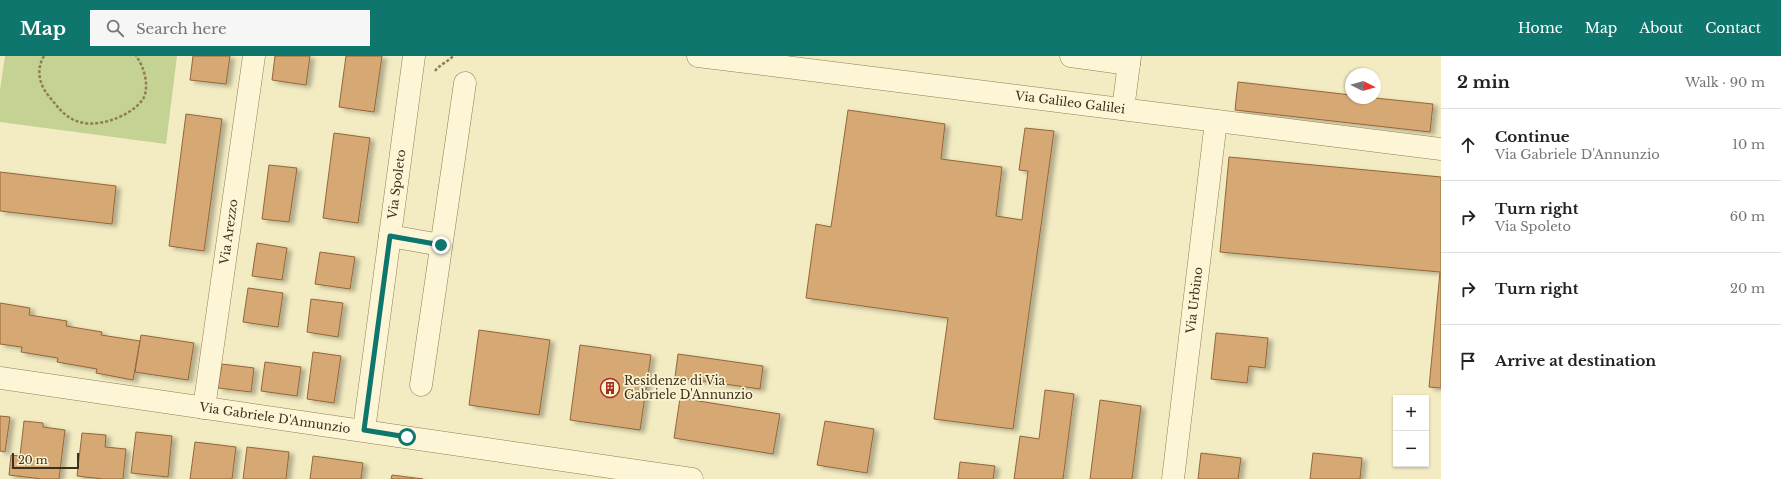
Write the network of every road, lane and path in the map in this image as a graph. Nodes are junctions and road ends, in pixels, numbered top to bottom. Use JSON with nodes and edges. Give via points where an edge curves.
{"nodes":[{"id":1,"x":44,"y":56,"type":"edge"},
{"id":2,"x":136,"y":56,"type":"edge"},
{"id":3,"x":254,"y":56,"type":"edge"},
{"id":4,"x":414,"y":56,"type":"edge"},
{"id":5,"x":698,"y":56,"type":"edge"},
{"id":6,"x":1071,"y":56,"type":"edge"},
{"id":7,"x":1129,"y":60,"type":"edge"},
{"id":8,"x":465,"y":84,"type":"dead end"},
{"id":9,"x":1123,"y":109,"type":"junction"},
{"id":10,"x":1216,"y":120,"type":"junction"},
{"id":11,"x":1441,"y":149,"type":"edge"},
{"id":12,"x":390,"y":236,"type":"junction"},
{"id":13,"x":441,"y":245,"type":"junction"},
{"id":14,"x":0,"y":378,"type":"edge"},
{"id":15,"x":421,"y":385,"type":"dead end"},
{"id":16,"x":204,"y":408,"type":"junction"},
{"id":17,"x":364,"y":430,"type":"junction"},
{"id":18,"x":692,"y":479,"type":"edge"},
{"id":19,"x":1173,"y":479,"type":"edge"}],
"edges":[{"from":1,"to":2,"type":"path","via":[[39,76],[43,89],[61,112],[75,121],[106,123],[132,110],[143,98],[146,82],[141,62]]},
{"from":3,"to":16,"type":"street","name":"Via Arezzo"},
{"from":4,"to":12,"type":"street","name":"Via Spoleto"},
{"from":5,"to":9,"type":"street","name":"Via Galileo Galilei"},
{"from":6,"to":7,"type":"street"},
{"from":7,"to":9,"type":"street"},
{"from":8,"to":13,"type":"street"},
{"from":9,"to":10,"type":"street","name":"Via Galileo Galilei"},
{"from":10,"to":11,"type":"street","name":"Via Galileo Galilei"},
{"from":10,"to":19,"type":"street","name":"Via Urbino"},
{"from":12,"to":13,"type":"street"},
{"from":12,"to":17,"type":"street","name":"Via Spoleto"},
{"from":13,"to":15,"type":"street"},
{"from":14,"to":16,"type":"street","name":"Via Gabriele D'Annunzio"},
{"from":16,"to":17,"type":"street","name":"Via Gabriele D'Annunzio"},
{"from":17,"to":18,"type":"street","name":"Via Gabriele D'Annunzio"}]}
